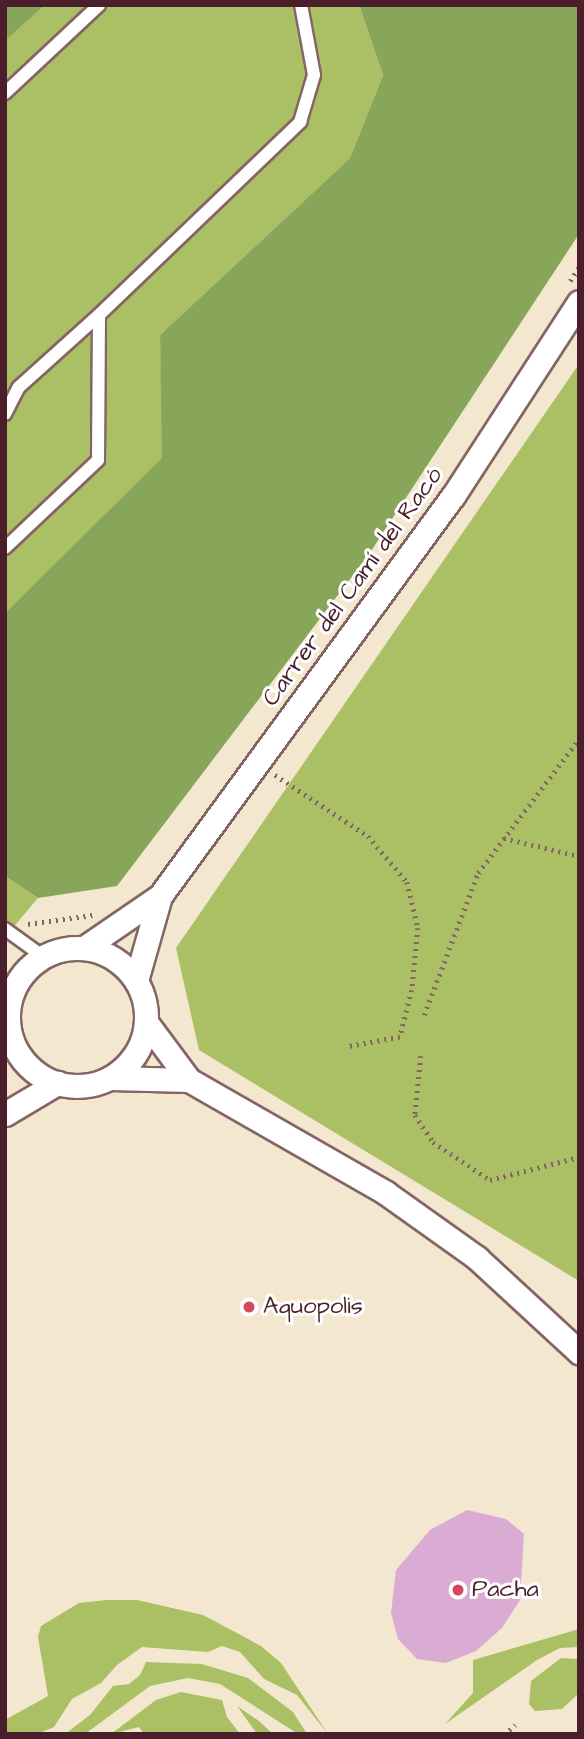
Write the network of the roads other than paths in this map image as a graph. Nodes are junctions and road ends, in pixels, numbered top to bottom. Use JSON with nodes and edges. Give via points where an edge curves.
{"nodes":[{"id":1,"x":99,"y":5,"type":"edge"},
{"id":2,"x":301,"y":5,"type":"edge"},
{"id":3,"x":5,"y":93,"type":"edge"},
{"id":4,"x":572,"y":294,"type":"edge"},
{"id":5,"x":99,"y":315,"type":"junction"},
{"id":6,"x":5,"y":414,"type":"edge"},
{"id":7,"x":5,"y":548,"type":"edge"},
{"id":8,"x":160,"y":896,"type":"junction"},
{"id":9,"x":5,"y":929,"type":"edge"},
{"id":10,"x":84,"y":948,"type":"junction"},
{"id":11,"x":44,"y":957,"type":"junction"},
{"id":12,"x":136,"y":981,"type":"junction"},
{"id":13,"x":7,"y":1008,"type":"edge"},
{"id":14,"x":146,"y":1022,"type":"junction"},
{"id":15,"x":9,"y":1052,"type":"edge"},
{"id":16,"x":110,"y":1078,"type":"junction"},
{"id":17,"x":189,"y":1080,"type":"junction"},
{"id":18,"x":57,"y":1083,"type":"junction"},
{"id":19,"x":5,"y":1114,"type":"edge"},
{"id":20,"x":579,"y":1352,"type":"edge"}],
"edges":[{"from":1,"to":3,"type":"lane"},
{"from":2,"to":5,"type":"lane","via":[[314,75],[300,122]]},
{"from":4,"to":8,"type":"street","name":"Carrer del Camí del Racó","via":[[453,496]]},
{"from":5,"to":6,"type":"lane","via":[[19,387]]},
{"from":5,"to":7,"type":"lane","via":[[98,460]]},
{"from":8,"to":10,"type":"street","name":"Carrer del Camí del Racó"},
{"from":8,"to":12,"type":"street","name":"Carrer del Camí del Racó"},
{"from":9,"to":11,"type":"lane"},
{"from":10,"to":11,"type":"street"},
{"from":10,"to":12,"type":"street","via":[[114,958]]},
{"from":11,"to":13,"type":"street","via":[[23,974]]},
{"from":12,"to":14,"type":"street"},
{"from":13,"to":15,"type":"street"},
{"from":14,"to":16,"type":"street","via":[[135,1055]]},
{"from":14,"to":17,"type":"street"},
{"from":15,"to":18,"type":"street"},
{"from":16,"to":17,"type":"street"},
{"from":16,"to":18,"type":"street","via":[[84,1086]]},
{"from":17,"to":20,"type":"street","via":[[386,1193],[477,1258]]},
{"from":18,"to":19,"type":"street"}]}
